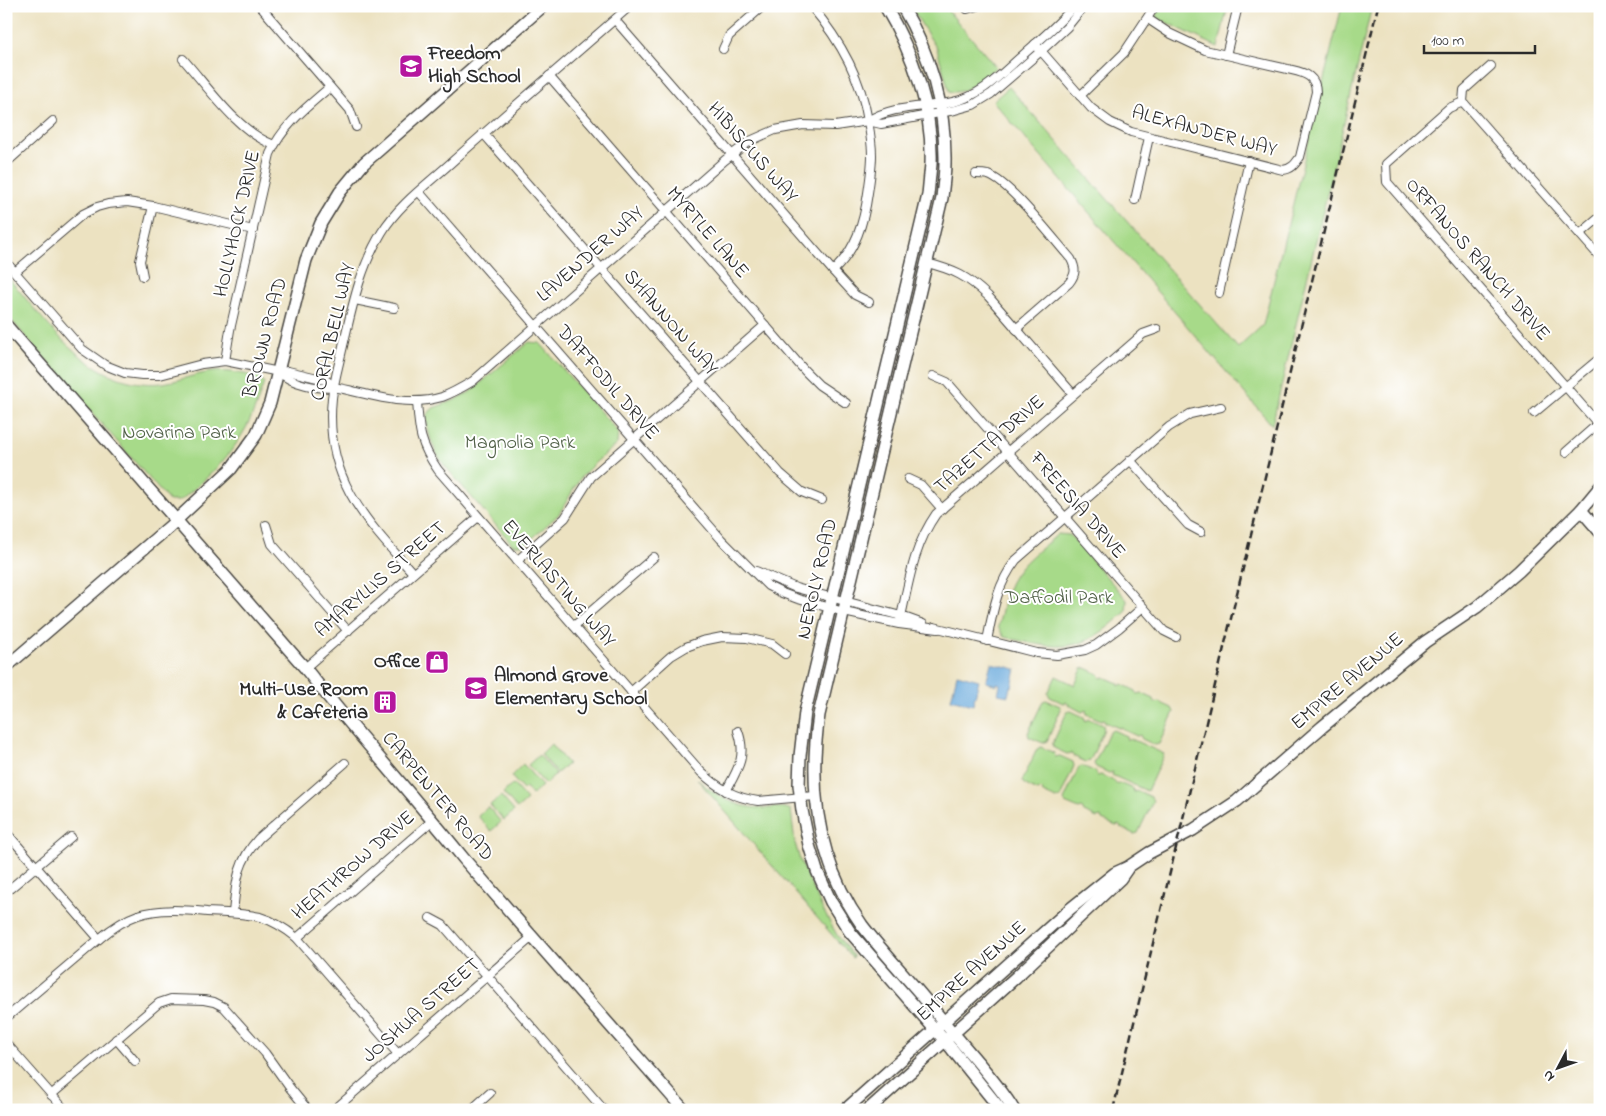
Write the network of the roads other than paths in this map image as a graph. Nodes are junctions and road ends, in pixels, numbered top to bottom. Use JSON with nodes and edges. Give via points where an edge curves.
{"nodes":[{"id":1,"x":260,"y":6,"type":"edge"},
{"id":2,"x":543,"y":6,"type":"edge"},
{"id":3,"x":630,"y":6,"type":"edge"},
{"id":4,"x":763,"y":6,"type":"edge"},
{"id":5,"x":811,"y":6,"type":"edge"},
{"id":6,"x":885,"y":6,"type":"edge"},
{"id":7,"x":902,"y":6,"type":"edge"},
{"id":8,"x":977,"y":6,"type":"edge"},
{"id":9,"x":1074,"y":6,"type":"edge"},
{"id":10,"x":1084,"y":6,"type":"edge"},
{"id":11,"x":1155,"y":6,"type":"edge"},
{"id":12,"x":1238,"y":6,"type":"edge"},
{"id":13,"x":967,"y":9,"type":"dead end"},
{"id":14,"x":1148,"y":19,"type":"junction"},
{"id":15,"x":615,"y":20,"type":"junction"},
{"id":16,"x":1035,"y":44,"type":"junction"},
{"id":17,"x":723,"y":49,"type":"dead end"},
{"id":18,"x":1041,"y":51,"type":"junction"},
{"id":19,"x":1226,"y":55,"type":"junction"},
{"id":20,"x":182,"y":59,"type":"dead end"},
{"id":21,"x":1491,"y":66,"type":"dead end"},
{"id":22,"x":550,"y":76,"type":"junction"},
{"id":23,"x":330,"y":87,"type":"junction"},
{"id":24,"x":1080,"y":96,"type":"junction"},
{"id":25,"x":1464,"y":102,"type":"junction"},
{"id":26,"x":941,"y":108,"type":"junction"},
{"id":27,"x":926,"y":110,"type":"junction"},
{"id":28,"x":53,"y":121,"type":"dead end"},
{"id":29,"x":868,"y":121,"type":"junction"},
{"id":30,"x":356,"y":127,"type":"dead end"},
{"id":31,"x":483,"y":134,"type":"junction"},
{"id":32,"x":1149,"y":137,"type":"junction"},
{"id":33,"x":274,"y":145,"type":"junction"},
{"id":34,"x":733,"y":154,"type":"junction"},
{"id":35,"x":1249,"y":162,"type":"junction"},
{"id":36,"x":6,"y":163,"type":"edge"},
{"id":37,"x":976,"y":174,"type":"dead end"},
{"id":38,"x":419,"y":192,"type":"junction"},
{"id":39,"x":1135,"y":200,"type":"dead end"},
{"id":40,"x":153,"y":206,"type":"junction"},
{"id":41,"x":667,"y":212,"type":"junction"},
{"id":42,"x":1600,"y":217,"type":"edge"},
{"id":43,"x":253,"y":230,"type":"junction"},
{"id":44,"x":1580,"y":234,"type":"junction"},
{"id":45,"x":1600,"y":257,"type":"edge"},
{"id":46,"x":6,"y":262,"type":"edge"},
{"id":47,"x":926,"y":263,"type":"junction"},
{"id":48,"x":601,"y":268,"type":"junction"},
{"id":49,"x":833,"y":270,"type":"junction"},
{"id":50,"x":15,"y":272,"type":"junction"},
{"id":51,"x":143,"y":276,"type":"dead end"},
{"id":52,"x":1219,"y":293,"type":"dead end"},
{"id":53,"x":355,"y":300,"type":"junction"},
{"id":54,"x":869,"y":302,"type":"dead end"},
{"id":55,"x":394,"y":308,"type":"dead end"},
{"id":56,"x":765,"y":325,"type":"junction"},
{"id":57,"x":6,"y":326,"type":"edge"},
{"id":58,"x":536,"y":326,"type":"junction"},
{"id":59,"x":1016,"y":329,"type":"junction"},
{"id":60,"x":1157,"y":329,"type":"dead end"},
{"id":61,"x":1600,"y":358,"type":"edge"},
{"id":62,"x":225,"y":361,"type":"junction"},
{"id":63,"x":279,"y":372,"type":"junction"},
{"id":64,"x":932,"y":376,"type":"dead end"},
{"id":65,"x":700,"y":382,"type":"junction"},
{"id":66,"x":334,"y":387,"type":"junction"},
{"id":67,"x":1566,"y":387,"type":"junction"},
{"id":68,"x":1073,"y":394,"type":"junction"},
{"id":69,"x":417,"y":402,"type":"junction"},
{"id":70,"x":846,"y":403,"type":"dead end"},
{"id":71,"x":1222,"y":407,"type":"dead end"},
{"id":72,"x":1534,"y":413,"type":"dead end"},
{"id":73,"x":1599,"y":424,"type":"edge"},
{"id":74,"x":634,"y":439,"type":"junction"},
{"id":75,"x":1008,"y":452,"type":"junction"},
{"id":76,"x":1566,"y":452,"type":"dead end"},
{"id":77,"x":1130,"y":460,"type":"junction"},
{"id":78,"x":908,"y":479,"type":"dead end"},
{"id":79,"x":1600,"y":487,"type":"edge"},
{"id":80,"x":1600,"y":495,"type":"edge"},
{"id":81,"x":822,"y":500,"type":"dead end"},
{"id":82,"x":942,"y":509,"type":"junction"},
{"id":83,"x":1580,"y":510,"type":"junction"},
{"id":84,"x":478,"y":517,"type":"junction"},
{"id":85,"x":1065,"y":517,"type":"junction"},
{"id":86,"x":176,"y":520,"type":"junction"},
{"id":87,"x":266,"y":525,"type":"dead end"},
{"id":88,"x":1201,"y":532,"type":"dead end"},
{"id":89,"x":1600,"y":532,"type":"edge"},
{"id":90,"x":654,"y":557,"type":"dead end"},
{"id":91,"x":517,"y":561,"type":"junction"},
{"id":92,"x":413,"y":573,"type":"junction"},
{"id":93,"x":831,"y":604,"type":"junction"},
{"id":94,"x":845,"y":607,"type":"junction"},
{"id":95,"x":1143,"y":607,"type":"junction"},
{"id":96,"x":900,"y":620,"type":"junction"},
{"id":97,"x":574,"y":626,"type":"junction"},
{"id":98,"x":348,"y":631,"type":"junction"},
{"id":99,"x":1176,"y":637,"type":"dead end"},
{"id":100,"x":987,"y":640,"type":"junction"},
{"id":101,"x":785,"y":654,"type":"dead end"},
{"id":102,"x":6,"y":667,"type":"edge"},
{"id":103,"x":305,"y":668,"type":"junction"},
{"id":104,"x":631,"y":692,"type":"junction"},
{"id":105,"x":738,"y":731,"type":"dead end"},
{"id":106,"x":345,"y":763,"type":"dead end"},
{"id":107,"x":726,"y":791,"type":"junction"},
{"id":108,"x":815,"y":796,"type":"junction"},
{"id":109,"x":801,"y":797,"type":"junction"},
{"id":110,"x":432,"y":820,"type":"junction"},
{"id":111,"x":6,"y":832,"type":"edge"},
{"id":112,"x":71,"y":836,"type":"dead end"},
{"id":113,"x":36,"y":866,"type":"junction"},
{"id":114,"x":1128,"y":867,"type":"junction"},
{"id":115,"x":6,"y":892,"type":"edge"},
{"id":116,"x":1070,"y":910,"type":"junction"},
{"id":117,"x":233,"y":913,"type":"junction"},
{"id":118,"x":430,"y":918,"type":"dead end"},
{"id":119,"x":1075,"y":922,"type":"junction"},
{"id":120,"x":297,"y":938,"type":"junction"},
{"id":121,"x":532,"y":938,"type":"junction"},
{"id":122,"x":99,"y":939,"type":"junction"},
{"id":123,"x":488,"y":976,"type":"junction"},
{"id":124,"x":6,"y":1018,"type":"edge"},
{"id":125,"x":944,"y":1022,"type":"junction"},
{"id":126,"x":935,"y":1030,"type":"junction"},
{"id":127,"x":949,"y":1038,"type":"junction"},
{"id":128,"x":116,"y":1039,"type":"junction"},
{"id":129,"x":6,"y":1043,"type":"edge"},
{"id":130,"x":398,"y":1054,"type":"junction"},
{"id":131,"x":135,"y":1061,"type":"dead end"},
{"id":132,"x":490,"y":1094,"type":"dead end"},
{"id":133,"x":51,"y":1095,"type":"junction"},
{"id":134,"x":65,"y":1110,"type":"edge"},
{"id":135,"x":308,"y":1110,"type":"edge"},
{"id":136,"x":334,"y":1110,"type":"edge"},
{"id":137,"x":472,"y":1110,"type":"edge"},
{"id":138,"x":604,"y":1110,"type":"edge"},
{"id":139,"x":684,"y":1110,"type":"edge"},
{"id":140,"x":845,"y":1110,"type":"edge"},
{"id":141,"x":868,"y":1110,"type":"edge"},
{"id":142,"x":1001,"y":1110,"type":"edge"},
{"id":143,"x":1014,"y":1110,"type":"edge"}],
"edges":[{"from":1,"to":23,"type":"street"},
{"from":2,"to":63,"type":"street","name":"BROWN ROAD","via":[[371,157],[340,192],[321,224],[306,260]]},
{"from":3,"to":15,"type":"street","name":"CORAL BELL WAY"},
{"from":4,"to":17,"type":"street","via":[[729,36]]},
{"from":5,"to":29,"type":"street","via":[[842,46],[862,89]]},
{"from":6,"to":27,"type":"street","name":"NEROLY ROAD","via":[[910,53]]},
{"from":7,"to":26,"type":"street","name":"NEROLY ROAD","via":[[924,50]]},
{"from":8,"to":13,"type":"street"},
{"from":9,"to":16,"type":"street"},
{"from":10,"to":18,"type":"street"},
{"from":11,"to":14,"type":"street"},
{"from":12,"to":19,"type":"street"},
{"from":14,"to":19,"type":"street","via":[[1205,50]]},
{"from":14,"to":24,"type":"street","via":[[1124,53]]},
{"from":15,"to":22,"type":"street","name":"CORAL BELL WAY"},
{"from":15,"to":34,"type":"street","name":"HIBISCUS WAY"},
{"from":16,"to":18,"type":"street","name":"ALEXANDER WAY"},
{"from":16,"to":26,"type":"street","via":[[987,87]]},
{"from":18,"to":24,"type":"street","name":"ALEXANDER WAY"},
{"from":18,"to":26,"type":"street","via":[[991,94],[973,105]]},
{"from":19,"to":35,"type":"street","name":"ALEXANDER WAY","via":[[1306,73],[1315,83],[1316,92],[1300,157],[1291,168],[1283,170]]},
{"from":20,"to":33,"type":"street","via":[[236,120],[257,138]]},
{"from":21,"to":25,"type":"street","via":[[1464,90]]},
{"from":22,"to":31,"type":"street","name":"CORAL BELL WAY"},
{"from":22,"to":41,"type":"street","name":"MYRTLE LANE"},
{"from":23,"to":30,"type":"street","via":[[350,110]]},
{"from":23,"to":33,"type":"street","name":"HOLLYHOCK DRIVE","via":[[290,122]]},
{"from":24,"to":32,"type":"street","name":"ALEXANDER WAY","via":[[1110,122]]},
{"from":25,"to":44,"type":"street"},
{"from":25,"to":67,"type":"street","name":"ORFANOS RANCH DRIVE","via":[[1449,108],[1386,164],[1387,182]]},
{"from":26,"to":27,"type":"street","name":"LAVENDER WAY"},
{"from":26,"to":47,"type":"street","name":"NEROLY ROAD","via":[[945,163],[942,198]]},
{"from":27,"to":29,"type":"street","name":"LAVENDER WAY","via":[[879,114]]},
{"from":27,"to":93,"type":"street","name":"NEROLY ROAD","via":[[931,163],[928,195]]},
{"from":28,"to":36,"type":"street"},
{"from":29,"to":34,"type":"street","name":"LAVENDER WAY","via":[[774,130],[750,141]]},
{"from":29,"to":49,"type":"street","via":[[872,154],[866,205],[855,243],[842,263]]},
{"from":31,"to":38,"type":"street","name":"CORAL BELL WAY"},
{"from":31,"to":48,"type":"street","name":"SHANNON WAY"},
{"from":32,"to":35,"type":"street","name":"ALEXANDER WAY"},
{"from":32,"to":39,"type":"street"},
{"from":33,"to":43,"type":"street","name":"HOLLYHOCK DRIVE"},
{"from":34,"to":41,"type":"street","name":"LAVENDER WAY"},
{"from":34,"to":49,"type":"street","name":"HIBISCUS WAY"},
{"from":35,"to":52,"type":"street"},
{"from":37,"to":59,"type":"street","via":[[989,175],[1016,197],[1071,259],[1075,268],[1069,283]]},
{"from":38,"to":53,"type":"street","name":"CORAL BELL WAY","via":[[382,232],[370,254]]},
{"from":38,"to":58,"type":"street","name":"DAFFODIL DRIVE"},
{"from":40,"to":43,"type":"street"},
{"from":40,"to":50,"type":"street","via":[[127,202],[108,204],[82,214]]},
{"from":40,"to":51,"type":"street","via":[[140,261]]},
{"from":41,"to":48,"type":"street","name":"LAVENDER WAY"},
{"from":41,"to":56,"type":"street","name":"MYRTLE LANE"},
{"from":42,"to":44,"type":"street"},
{"from":43,"to":62,"type":"street","name":"HOLLYHOCK DRIVE"},
{"from":44,"to":45,"type":"street"},
{"from":46,"to":50,"type":"street","name":"LAVENDER WAY"},
{"from":47,"to":59,"type":"street","via":[[957,272],[977,285]]},
{"from":47,"to":94,"type":"street","name":"NEROLY ROAD"},
{"from":48,"to":58,"type":"street","name":"LAVENDER WAY"},
{"from":48,"to":65,"type":"street","name":"SHANNON WAY"},
{"from":49,"to":54,"type":"street","name":"HIBISCUS WAY","via":[[855,295]]},
{"from":50,"to":62,"type":"street","name":"LAVENDER WAY","via":[[76,343],[105,365],[142,376]]},
{"from":53,"to":55,"type":"street"},
{"from":53,"to":66,"type":"street","name":"CORAL BELL WAY"},
{"from":56,"to":65,"type":"street"},
{"from":56,"to":70,"type":"street","name":"MYRTLE LANE","via":[[819,385]]},
{"from":57,"to":86,"type":"street","name":"CARPENTER ROAD"},
{"from":58,"to":69,"type":"street","name":"LAVENDER WAY","via":[[473,381],[442,397]]},
{"from":58,"to":74,"type":"street","name":"DAFFODIL DRIVE"},
{"from":59,"to":68,"type":"street"},
{"from":60,"to":68,"type":"street","name":"TAZETTA DRIVE","via":[[1143,334]]},
{"from":61,"to":67,"type":"street"},
{"from":62,"to":63,"type":"street","name":"LAVENDER WAY"},
{"from":63,"to":66,"type":"street","name":"LAVENDER WAY","via":[[326,380]]},
{"from":63,"to":86,"type":"street","name":"BROWN ROAD","via":[[270,404],[256,435],[231,469]]},
{"from":64,"to":75,"type":"street","name":"FREESIA DRIVE","via":[[947,382]]},
{"from":65,"to":74,"type":"street"},
{"from":65,"to":81,"type":"street","name":"SHANNON WAY","via":[[780,473],[802,492]]},
{"from":66,"to":69,"type":"street","name":"LAVENDER WAY"},
{"from":66,"to":92,"type":"street","name":"CORAL BELL WAY","via":[[331,427],[342,477],[362,514]]},
{"from":67,"to":72,"type":"street"},
{"from":67,"to":73,"type":"street","name":"ORFANOS RANCH DRIVE"},
{"from":68,"to":75,"type":"street","name":"TAZETTA DRIVE"},
{"from":69,"to":84,"type":"street","name":"EVERLASTING WAY","via":[[419,430],[430,458]]},
{"from":71,"to":77,"type":"street","via":[[1190,414],[1176,422]]},
{"from":73,"to":76,"type":"street","name":"ORFANOS RANCH DRIVE"},
{"from":74,"to":91,"type":"street","via":[[591,477],[565,518]]},
{"from":74,"to":93,"type":"street","name":"DAFFODIL DRIVE","via":[[732,552],[754,570]]},
{"from":75,"to":82,"type":"street","name":"TAZETTA DRIVE"},
{"from":75,"to":85,"type":"street","name":"FREESIA DRIVE"},
{"from":77,"to":85,"type":"street"},
{"from":77,"to":88,"type":"street","via":[[1188,525]]},
{"from":78,"to":82,"type":"street","via":[[921,485]]},
{"from":79,"to":83,"type":"street","name":"EMPIRE AVENUE"},
{"from":80,"to":83,"type":"street","name":"EMPIRE AVENUE"},
{"from":82,"to":96,"type":"street","name":"TAZETTA DRIVE","via":[[923,535],[916,552]]},
{"from":83,"to":89,"type":"street"},
{"from":83,"to":114,"type":"street","name":"EMPIRE AVENUE","via":[[1476,607],[1425,642],[1238,801]]},
{"from":84,"to":91,"type":"street","name":"EVERLASTING WAY"},
{"from":84,"to":92,"type":"street","name":"AMARYLLIS STREET"},
{"from":85,"to":95,"type":"street","name":"FREESIA DRIVE"},
{"from":85,"to":100,"type":"street","via":[[1016,560],[1003,578]]},
{"from":86,"to":102,"type":"street","name":"BROWN ROAD"},
{"from":86,"to":103,"type":"street","name":"CARPENTER ROAD"},
{"from":87,"to":98,"type":"street","via":[[272,544]]},
{"from":90,"to":97,"type":"street"},
{"from":91,"to":97,"type":"street","name":"EVERLASTING WAY"},
{"from":92,"to":98,"type":"street","name":"AMARYLLIS STREET"},
{"from":93,"to":94,"type":"street","name":"DAFFODIL DRIVE"},
{"from":93,"to":109,"type":"street","name":"NEROLY ROAD","via":[[805,712],[800,756]]},
{"from":94,"to":96,"type":"street","name":"DAFFODIL DRIVE"},
{"from":94,"to":108,"type":"street","name":"NEROLY ROAD","via":[[819,715],[815,741]]},
{"from":95,"to":99,"type":"street","name":"FREESIA DRIVE","via":[[1164,631]]},
{"from":95,"to":100,"type":"street","name":"DAFFODIL DRIVE","via":[[1119,628],[1085,650],[1045,654]]},
{"from":96,"to":100,"type":"street","name":"DAFFODIL DRIVE"},
{"from":97,"to":104,"type":"street","name":"EVERLASTING WAY"},
{"from":98,"to":103,"type":"street","name":"AMARYLLIS STREET"},
{"from":101,"to":104,"type":"street","via":[[772,644],[747,638],[722,637],[702,641],[671,656]]},
{"from":103,"to":110,"type":"street","name":"CARPENTER ROAD"},
{"from":104,"to":107,"type":"street","name":"EVERLASTING WAY","via":[[701,772]]},
{"from":105,"to":107,"type":"street","via":[[742,754]]},
{"from":106,"to":117,"type":"street","via":[[252,846],[240,866]]},
{"from":107,"to":109,"type":"street","name":"EVERLASTING WAY","via":[[758,801]]},
{"from":108,"to":109,"type":"street","name":"EVERLASTING WAY"},
{"from":108,"to":125,"type":"street","name":"NEROLY ROAD","via":[[823,842],[844,895],[862,924]]},
{"from":109,"to":126,"type":"street","name":"NEROLY ROAD","via":[[809,846],[817,871],[840,918]]},
{"from":110,"to":120,"type":"street","name":"HEATHROW DRIVE"},
{"from":110,"to":121,"type":"street","name":"CARPENTER ROAD"},
{"from":111,"to":113,"type":"street"},
{"from":112,"to":113,"type":"street"},
{"from":113,"to":115,"type":"street"},
{"from":113,"to":122,"type":"street"},
{"from":114,"to":116,"type":"street","name":"EMPIRE AVENUE","via":[[1115,873]]},
{"from":114,"to":119,"type":"street","name":"EMPIRE AVENUE","via":[[1120,879]]},
{"from":116,"to":119,"type":"street"},
{"from":116,"to":125,"type":"street","name":"EMPIRE AVENUE"},
{"from":117,"to":120,"type":"street","via":[[262,918]]},
{"from":117,"to":122,"type":"street","via":[[155,911],[124,921]]},
{"from":118,"to":123,"type":"street","via":[[443,925]]},
{"from":119,"to":127,"type":"street","name":"EMPIRE AVENUE"},
{"from":120,"to":130,"type":"street"},
{"from":121,"to":123,"type":"street","name":"JOSHUA STREET"},
{"from":121,"to":139,"type":"street","name":"CARPENTER ROAD"},
{"from":122,"to":124,"type":"street"},
{"from":123,"to":130,"type":"street","name":"JOSHUA STREET"},
{"from":123,"to":138,"type":"street"},
{"from":125,"to":126,"type":"street","name":"EMPIRE AVENUE"},
{"from":125,"to":127,"type":"street","name":"NEROLY ROAD"},
{"from":126,"to":127,"type":"street","name":"NEROLY ROAD"},
{"from":126,"to":140,"type":"street","name":"EMPIRE AVENUE"},
{"from":127,"to":141,"type":"street","name":"EMPIRE AVENUE"},
{"from":127,"to":142,"type":"street","name":"NEROLY ROAD"},
{"from":127,"to":143,"type":"street","name":"NEROLY ROAD","via":[[988,1073]]},
{"from":128,"to":131,"type":"street"},
{"from":128,"to":133,"type":"street"},
{"from":128,"to":135,"type":"street","via":[[159,1003],[170,999],[214,1002],[224,1007],[266,1053]]},
{"from":129,"to":133,"type":"street"},
{"from":130,"to":136,"type":"street","name":"JOSHUA STREET"},
{"from":132,"to":137,"type":"street"},
{"from":133,"to":134,"type":"street"}]}
